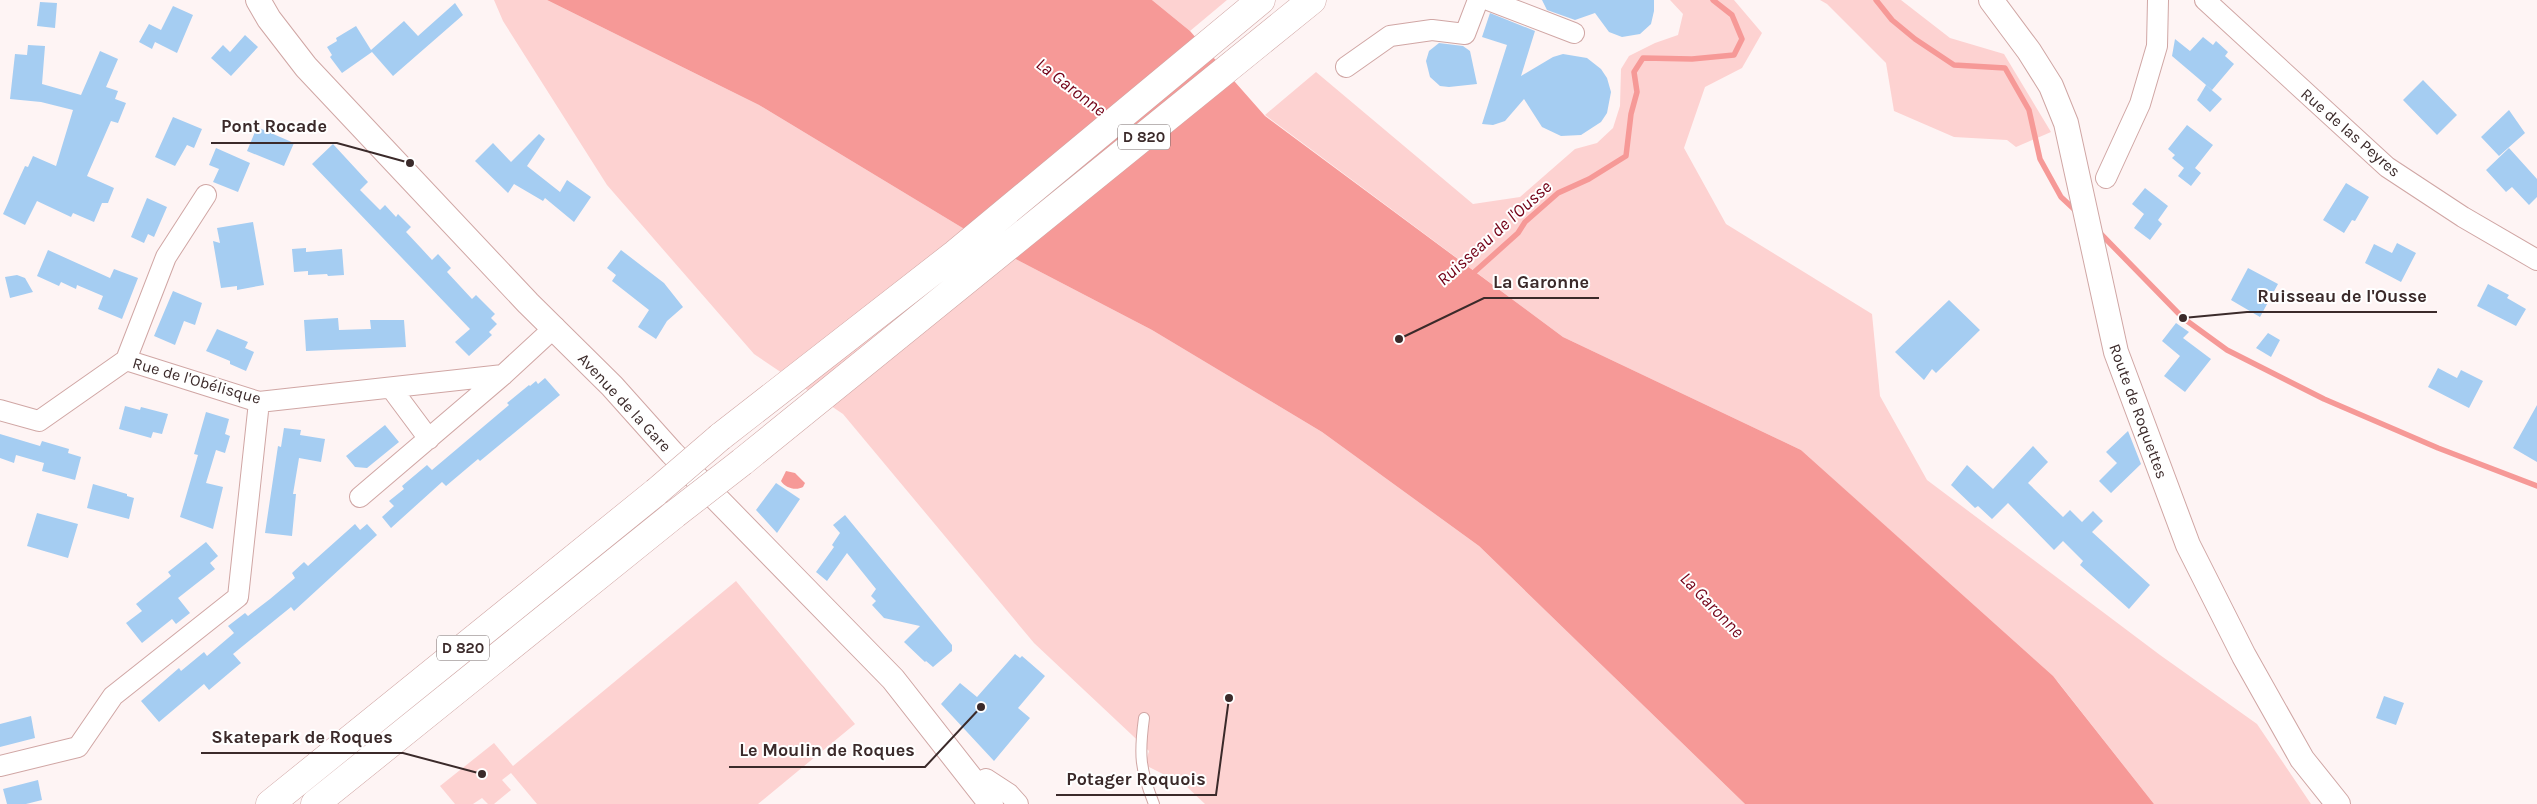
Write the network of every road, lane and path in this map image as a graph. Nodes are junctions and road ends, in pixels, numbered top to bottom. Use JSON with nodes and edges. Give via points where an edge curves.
{"nodes":[{"id":1,"x":258,"y":0,"type":"edge"},
{"id":2,"x":1261,"y":0,"type":"edge"},
{"id":3,"x":1312,"y":0,"type":"edge"},
{"id":4,"x":1478,"y":0,"type":"edge"},
{"id":5,"x":1488,"y":0,"type":"edge"},
{"id":6,"x":1991,"y":0,"type":"edge"},
{"id":7,"x":2158,"y":0,"type":"edge"},
{"id":8,"x":2205,"y":0,"type":"edge"},
{"id":9,"x":1574,"y":33,"type":"dead end"},
{"id":10,"x":1346,"y":67,"type":"dead end"},
{"id":11,"x":2106,"y":178,"type":"dead end"},
{"id":12,"x":206,"y":196,"type":"dead end"},
{"id":13,"x":2537,"y":260,"type":"edge"},
{"id":14,"x":555,"y":327,"type":"junction"},
{"id":15,"x":126,"y":360,"type":"junction"},
{"id":16,"x":503,"y":375,"type":"junction"},
{"id":17,"x":391,"y":388,"type":"junction"},
{"id":18,"x":259,"y":402,"type":"junction"},
{"id":19,"x":0,"y":410,"type":"edge"},
{"id":20,"x":429,"y":438,"type":"junction"},
{"id":21,"x":360,"y":497,"type":"dead end"},
{"id":22,"x":1144,"y":718,"type":"dead end"},
{"id":23,"x":0,"y":766,"type":"edge"},
{"id":24,"x":976,"y":784,"type":"junction"},
{"id":25,"x":270,"y":804,"type":"edge"},
{"id":26,"x":315,"y":804,"type":"edge"},
{"id":27,"x":991,"y":804,"type":"edge"},
{"id":28,"x":1018,"y":804,"type":"edge"},
{"id":29,"x":1154,"y":804,"type":"edge"},
{"id":30,"x":2338,"y":804,"type":"edge"}],
"edges":[{"from":1,"to":14,"type":"street","name":"Avenue de la Gare","via":[[306,67],[528,303]]},
{"from":2,"to":25,"type":"highway","number":"D 820","bridge":true,"via":[[954,254],[720,437]]},
{"from":3,"to":26,"type":"highway","number":"D 820","bridge":true},
{"from":4,"to":10,"type":"street","via":[[1465,34],[1432,30],[1390,36]]},
{"from":5,"to":9,"type":"street"},
{"from":6,"to":30,"type":"street","name":"Route de Roquettes","via":[[2029,50],[2051,86],[2066,124],[2116,352],[2188,545],[2244,656],[2302,759]]},
{"from":7,"to":11,"type":"street","via":[[2157,46],[2140,104]]},
{"from":8,"to":13,"type":"street","name":"Rue de las Peyres","via":[[2387,167]]},
{"from":12,"to":15,"type":"street","via":[[166,257]]},
{"from":14,"to":16,"type":"street"},
{"from":14,"to":24,"type":"street","name":"Avenue de la Gare","via":[[672,453],[893,679]]},
{"from":15,"to":18,"type":"street","name":"Rue de l'Obélisque"},
{"from":15,"to":19,"type":"street","name":"Rue de l'Obélisque","via":[[40,421]]},
{"from":16,"to":17,"type":"street","name":"Rue de l'Obélisque"},
{"from":16,"to":20,"type":"street"},
{"from":17,"to":18,"type":"street","name":"Rue de l'Obélisque"},
{"from":17,"to":20,"type":"street"},
{"from":18,"to":23,"type":"street","via":[[238,597],[113,696],[78,747]]},
{"from":20,"to":21,"type":"street"},
{"from":22,"to":29,"type":"lane","via":[[1140,744],[1142,775]]},
{"from":24,"to":27,"type":"street","name":"Avenue de la Gare"},
{"from":24,"to":28,"type":"street","via":[[986,779]]}]}
